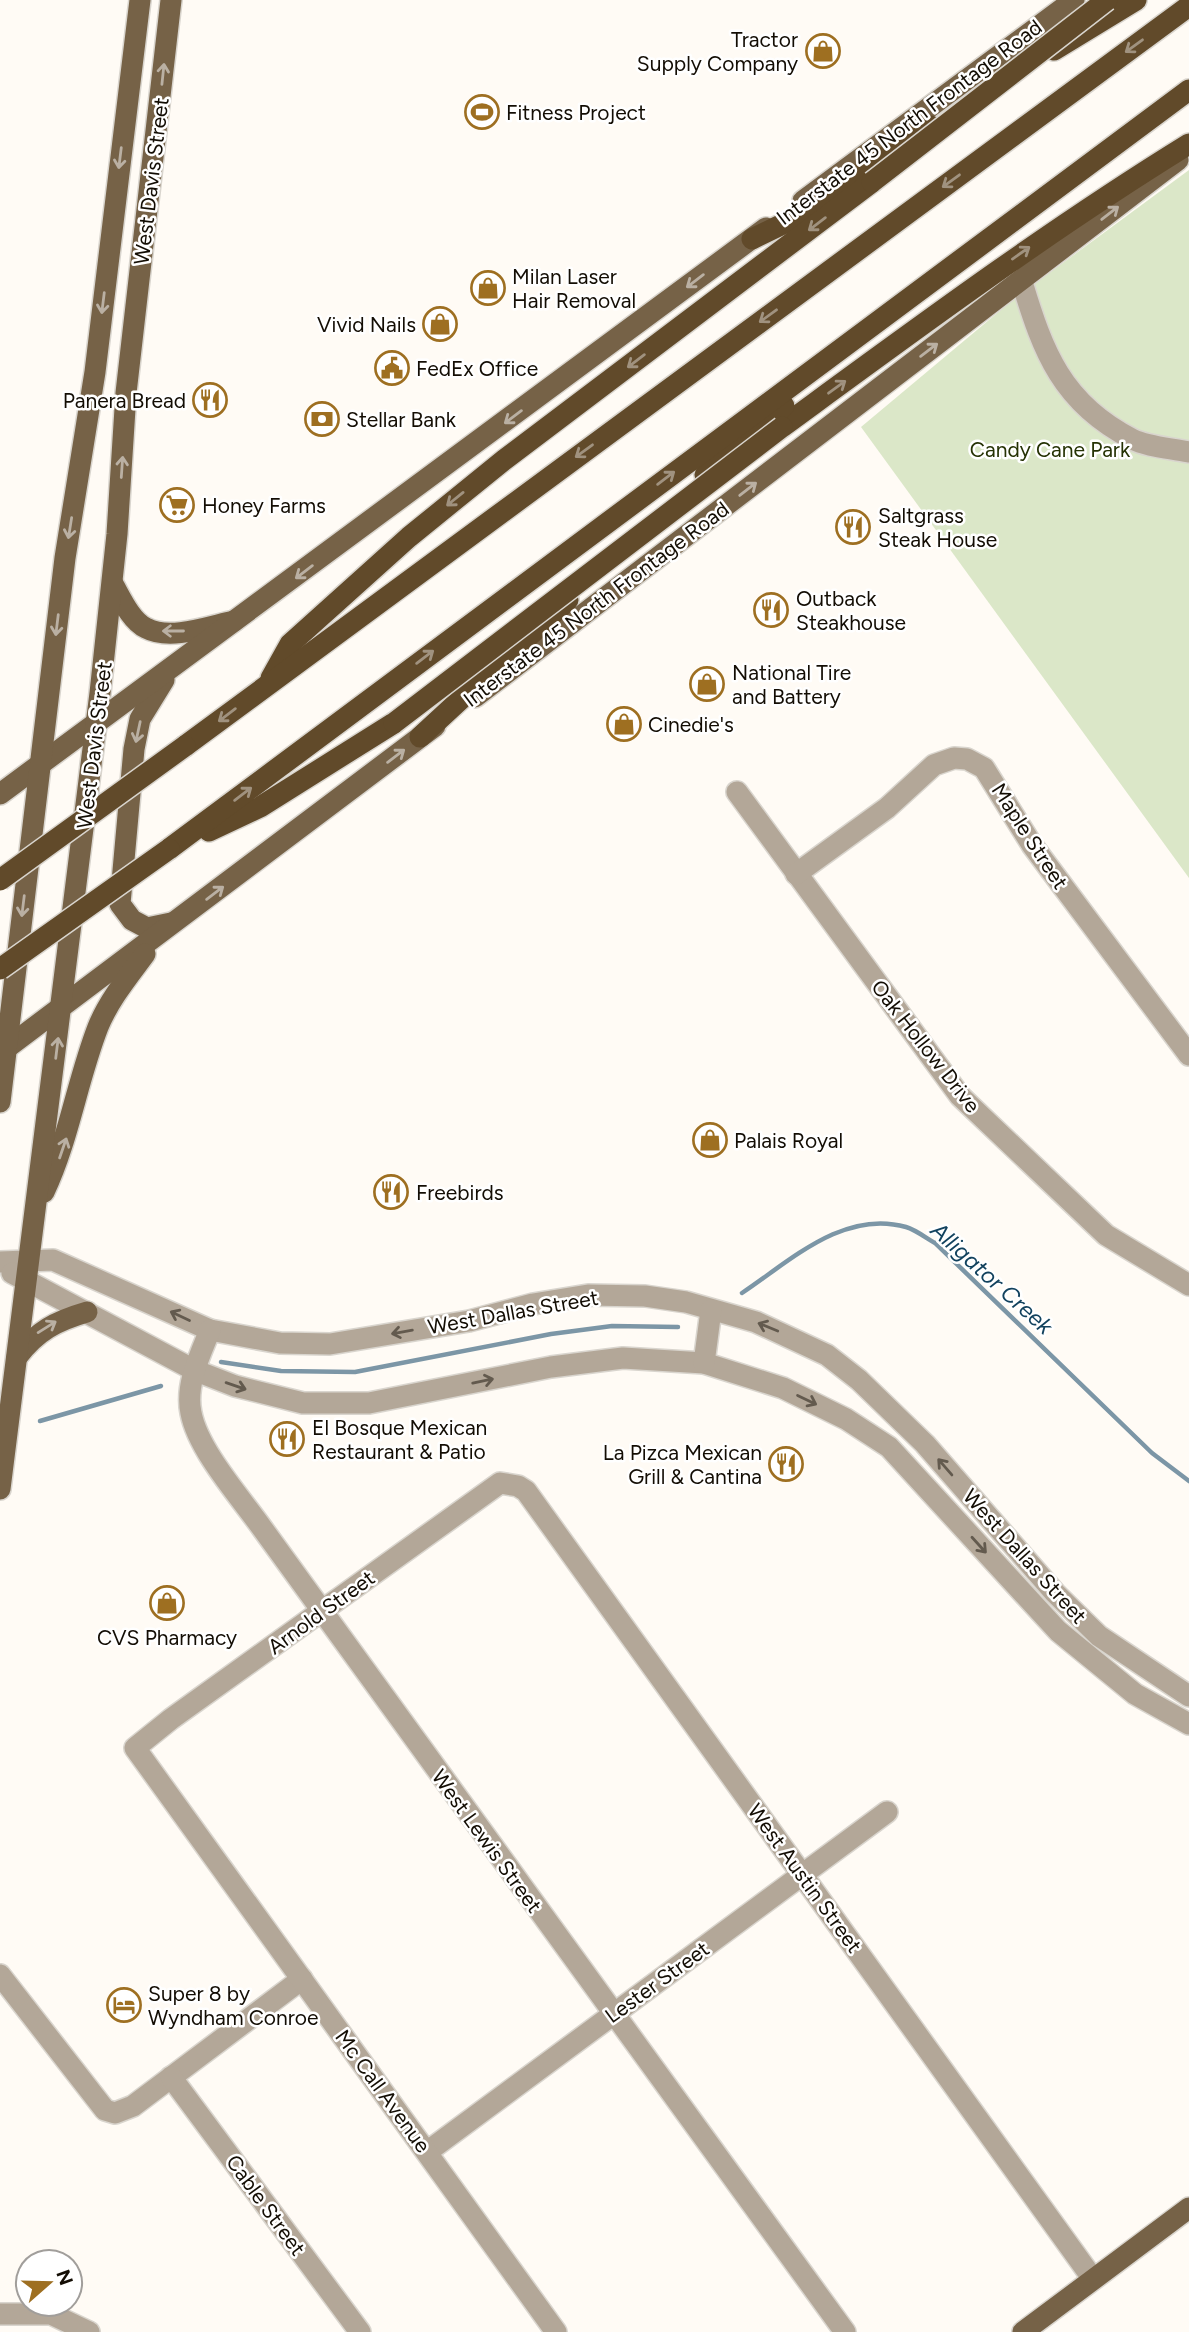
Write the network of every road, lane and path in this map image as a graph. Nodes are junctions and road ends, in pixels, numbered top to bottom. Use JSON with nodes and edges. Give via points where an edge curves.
{"nodes":[{"id":1,"x":140,"y":0,"type":"edge"},
{"id":2,"x":171,"y":0,"type":"edge"},
{"id":3,"x":1074,"y":0,"type":"edge"},
{"id":4,"x":1107,"y":0,"type":"edge"},
{"id":5,"x":1136,"y":0,"type":"edge"},
{"id":6,"x":1189,"y":6,"type":"edge"},
{"id":7,"x":1189,"y":90,"type":"edge"},
{"id":8,"x":1189,"y":144,"type":"edge"},
{"id":9,"x":1189,"y":152,"type":"edge"},
{"id":10,"x":752,"y":239,"type":"junction"},
{"id":11,"x":953,"y":265,"type":"junction"},
{"id":12,"x":1021,"y":282,"type":"junction"},
{"id":13,"x":1189,"y":453,"type":"edge"},
{"id":14,"x":113,"y":584,"type":"junction"},
{"id":15,"x":240,"y":620,"type":"junction"},
{"id":16,"x":169,"y":672,"type":"junction"},
{"id":17,"x":268,"y":684,"type":"junction"},
{"id":18,"x":97,"y":724,"type":"junction"},
{"id":19,"x":420,"y":737,"type":"junction"},
{"id":20,"x":40,"y":765,"type":"junction"},
{"id":21,"x":737,"y":792,"type":"dead end"},
{"id":22,"x":0,"y":794,"type":"edge"},
{"id":23,"x":169,"y":849,"type":"junction"},
{"id":24,"x":796,"y":874,"type":"junction"},
{"id":25,"x":0,"y":880,"type":"edge"},
{"id":26,"x":177,"y":922,"type":"junction"},
{"id":27,"x":158,"y":936,"type":"junction"},
{"id":28,"x":0,"y":970,"type":"edge"},
{"id":29,"x":62,"y":1007,"type":"junction"},
{"id":30,"x":2,"y":1051,"type":"edge"},
{"id":31,"x":1189,"y":1055,"type":"edge"},
{"id":32,"x":0,"y":1102,"type":"edge"},
{"id":33,"x":36,"y":1210,"type":"junction"},
{"id":34,"x":0,"y":1265,"type":"edge"},
{"id":35,"x":28,"y":1271,"type":"junction"},
{"id":36,"x":1189,"y":1285,"type":"edge"},
{"id":37,"x":712,"y":1310,"type":"junction"},
{"id":38,"x":87,"y":1312,"type":"junction"},
{"id":39,"x":210,"y":1330,"type":"junction"},
{"id":40,"x":17,"y":1357,"type":"junction"},
{"id":41,"x":704,"y":1363,"type":"junction"},
{"id":42,"x":194,"y":1370,"type":"junction"},
{"id":43,"x":887,"y":1405,"type":"junction"},
{"id":44,"x":868,"y":1433,"type":"junction"},
{"id":45,"x":510,"y":1483,"type":"joint"},
{"id":46,"x":0,"y":1489,"type":"edge"},
{"id":47,"x":1029,"y":1565,"type":"junction"},
{"id":48,"x":1011,"y":1581,"type":"junction"},
{"id":49,"x":323,"y":1612,"type":"junction"},
{"id":50,"x":1133,"y":1662,"type":"junction"},
{"id":51,"x":1119,"y":1683,"type":"junction"},
{"id":52,"x":1189,"y":1696,"type":"edge"},
{"id":53,"x":1159,"y":1708,"type":"junction"},
{"id":54,"x":1189,"y":1708,"type":"edge"},
{"id":55,"x":1189,"y":1724,"type":"edge"},
{"id":56,"x":135,"y":1748,"type":"joint"},
{"id":57,"x":887,"y":1812,"type":"dead end"},
{"id":58,"x":804,"y":1875,"type":"junction"},
{"id":59,"x":0,"y":1975,"type":"edge"},
{"id":60,"x":302,"y":1979,"type":"junction"},
{"id":61,"x":613,"y":2015,"type":"junction"},
{"id":62,"x":171,"y":2077,"type":"junction"},
{"id":63,"x":427,"y":2152,"type":"junction"},
{"id":64,"x":1189,"y":2208,"type":"edge"},
{"id":65,"x":1093,"y":2279,"type":"junction"},
{"id":66,"x":0,"y":2314,"type":"edge"},
{"id":67,"x":89,"y":2332,"type":"edge"},
{"id":68,"x":360,"y":2332,"type":"edge"},
{"id":69,"x":556,"y":2332,"type":"edge"},
{"id":70,"x":845,"y":2332,"type":"edge"},
{"id":71,"x":1023,"y":2332,"type":"edge"}],
"edges":[{"from":1,"to":20,"type":"main road","name":"West Davis Street","one_way":true,"via":[[95,372],[65,558]]},
{"from":14,"to":2,"type":"main road","name":"West Davis Street","one_way":true,"via":[[126,393]]},
{"from":3,"to":10,"type":"main road","name":"Interstate 45 North Frontage Road"},
{"from":4,"to":17,"type":"highway","one_way":true,"bridge":true,"via":[[409,537],[290,644]]},
{"from":5,"to":10,"type":"highway","via":[[980,94],[789,221]]},
{"from":6,"to":17,"type":"highway","one_way":true},
{"from":7,"to":11,"type":"highway"},
{"from":23,"to":8,"type":"highway","one_way":true,"bridge":true,"via":[[260,807],[394,723],[1007,262]]},
{"from":12,"to":9,"type":"main road","name":"Interstate 45 North Frontage Road","one_way":true},
{"from":10,"to":15,"type":"main road","name":"Interstate 45 North Frontage Road","one_way":true},
{"from":11,"to":19,"type":"highway","via":[[673,503]]},
{"from":23,"to":11,"type":"highway","one_way":true},
{"from":12,"to":13,"type":"street","via":[[1052,367],[1087,409],[1133,440]]},
{"from":19,"to":12,"type":"main road","name":"Interstate 45 North Frontage Road","one_way":true},
{"from":15,"to":14,"type":"main road","one_way":true,"via":[[175,632],[147,629]]},
{"from":14,"to":18,"type":"main road","name":"West Davis Street"},
{"from":15,"to":16,"type":"main road","name":"Interstate 45 North Frontage Road"},
{"from":16,"to":18,"type":"main road","name":"Interstate 45 North Frontage Road"},
{"from":16,"to":26,"type":"main road","one_way":true,"via":[[140,719],[120,904],[132,920],[147,928]]},
{"from":17,"to":25,"type":"highway","one_way":true,"bridge":true},
{"from":18,"to":20,"type":"main road","name":"Interstate 45 North Frontage Road"},
{"from":18,"to":29,"type":"main road","name":"West Davis Street"},
{"from":26,"to":19,"type":"main road","name":"Interstate 45 North Frontage Road","one_way":true},
{"from":20,"to":22,"type":"main road","name":"Interstate 45 North Frontage Road"},
{"from":20,"to":30,"type":"main road","name":"West Davis Street","one_way":true},
{"from":21,"to":24,"type":"street","name":"Oak Hollow Drive"},
{"from":23,"to":28,"type":"highway","bridge":true},
{"from":24,"to":31,"type":"street","name":"Maple Street","via":[[887,808],[934,765],[967,759],[984,768],[1032,845]]},
{"from":24,"to":36,"type":"street","name":"Oak Hollow Drive","via":[[960,1096],[1106,1235]]},
{"from":26,"to":27,"type":"main road","name":"Interstate 45 North Frontage Road"},
{"from":27,"to":29,"type":"main road","name":"Interstate 45 North Frontage Road"},
{"from":33,"to":27,"type":"main road","one_way":true,"via":[[66,1140],[98,1027],[115,994]]},
{"from":29,"to":30,"type":"main road","name":"Interstate 45 North Frontage Road"},
{"from":33,"to":29,"type":"main road","name":"West Davis Street","one_way":true},
{"from":30,"to":32,"type":"main road","name":"West Davis Street"},
{"from":33,"to":35,"type":"main road","name":"West Davis Street"},
{"from":34,"to":35,"type":"street","name":"West Dallas Street"},
{"from":35,"to":38,"type":"street","name":"West Dallas Street"},
{"from":39,"to":35,"type":"street","name":"West Dallas Street","one_way":true,"via":[[53,1260]]},
{"from":35,"to":40,"type":"main road","name":"West Davis Street"},
{"from":37,"to":39,"type":"street","name":"West Dallas Street","one_way":true,"via":[[645,1296],[588,1295],[330,1344],[280,1343]]},
{"from":37,"to":41,"type":"street"},
{"from":43,"to":37,"type":"street","name":"West Dallas Street","one_way":true,"via":[[827,1355],[756,1322]]},
{"from":40,"to":38,"type":"main road","one_way":true,"via":[[46,1327]]},
{"from":38,"to":42,"type":"street","name":"West Dallas Street"},
{"from":39,"to":42,"type":"street","name":"West Lewis Street"},
{"from":40,"to":46,"type":"main road","name":"West Davis Street"},
{"from":42,"to":41,"type":"street","name":"West Dallas Street","one_way":true,"via":[[272,1397],[335,1405],[369,1403],[592,1360],[649,1357]]},
{"from":41,"to":44,"type":"street","name":"West Dallas Street","one_way":true,"via":[[783,1388]]},
{"from":42,"to":49,"type":"street","name":"West Lewis Street","via":[[190,1412],[195,1426]]},
{"from":43,"to":44,"type":"street"},
{"from":47,"to":43,"type":"street","name":"West Dallas Street","one_way":true},
{"from":44,"to":48,"type":"street","name":"West Dallas Street","one_way":true,"via":[[889,1447]]},
{"from":45,"to":49,"type":"street","name":"Arnold Street","via":[[500,1483]]},
{"from":45,"to":58,"type":"street","name":"West Austin Street","via":[[526,1491]]},
{"from":47,"to":48,"type":"street"},
{"from":47,"to":50,"type":"street","name":"West Dallas Street","via":[[1099,1636]]},
{"from":48,"to":51,"type":"street","name":"West Dallas Street","via":[[1058,1631]]},
{"from":49,"to":56,"type":"street","name":"Arnold Street"},
{"from":49,"to":61,"type":"street","name":"West Lewis Street"},
{"from":50,"to":51,"type":"street"},
{"from":50,"to":52,"type":"street","name":"West Dallas Street"},
{"from":51,"to":53,"type":"street","name":"West Dallas Street"},
{"from":53,"to":54,"type":"street","via":[[1175,1703]]},
{"from":53,"to":55,"type":"street","name":"West Dallas Street"},
{"from":56,"to":60,"type":"street","name":"Mc Call Avenue"},
{"from":57,"to":58,"type":"street","name":"Lester Street"},
{"from":58,"to":61,"type":"street","name":"Lester Street"},
{"from":58,"to":65,"type":"street","name":"West Austin Street"},
{"from":59,"to":62,"type":"street","via":[[105,2110],[115,2113],[133,2106]]},
{"from":60,"to":62,"type":"street"},
{"from":60,"to":63,"type":"street","name":"Mc Call Avenue"},
{"from":61,"to":63,"type":"street","name":"Lester Street"},
{"from":61,"to":70,"type":"street","name":"West Lewis Street"},
{"from":62,"to":68,"type":"street","name":"Cable Street"},
{"from":63,"to":69,"type":"street","name":"Mc Call Avenue"},
{"from":64,"to":65,"type":"main road"},
{"from":65,"to":71,"type":"main road"},
{"from":66,"to":67,"type":"street","via":[[51,2314]]}]}
